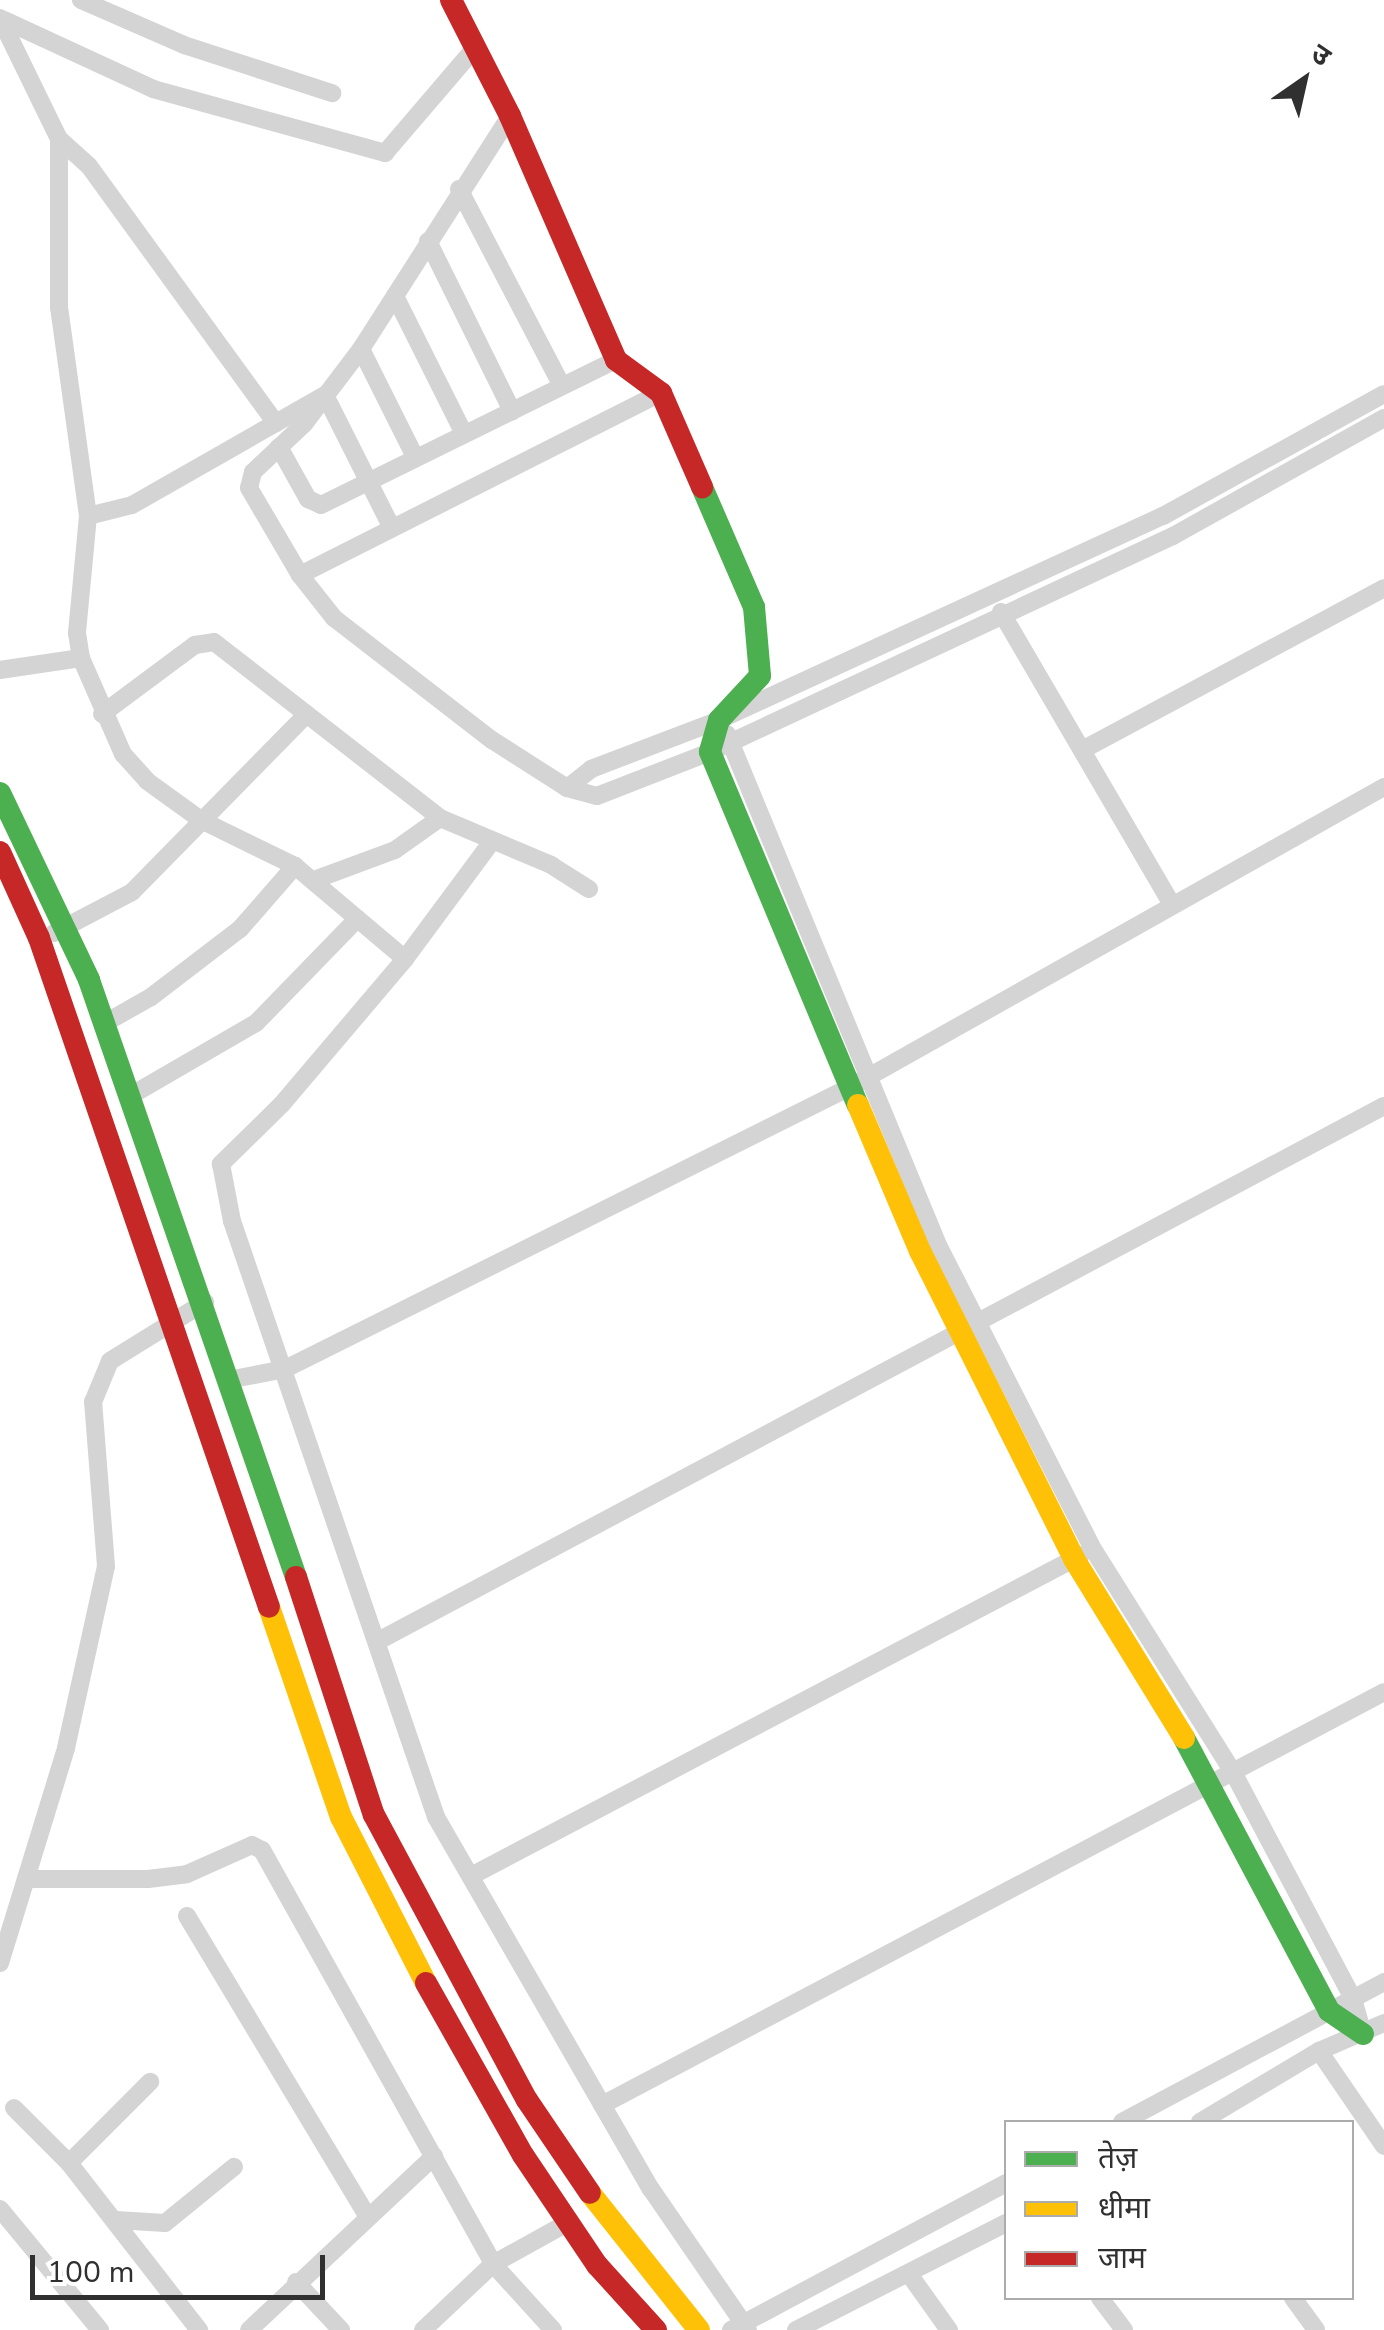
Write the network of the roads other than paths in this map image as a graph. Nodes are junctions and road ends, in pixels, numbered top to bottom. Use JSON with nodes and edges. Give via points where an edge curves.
{"nodes":[{"id":1,"x":81,"y":0,"type":"edge"},
{"id":2,"x":451,"y":0,"type":"edge"},
{"id":3,"x":2,"y":19,"type":"edge"},
{"id":4,"x":474,"y":48,"type":"junction"},
{"id":5,"x":332,"y":92,"type":"dead end"},
{"id":6,"x":510,"y":116,"type":"junction"},
{"id":7,"x":60,"y":140,"type":"junction"},
{"id":8,"x":459,"y":190,"type":"junction"},
{"id":9,"x":428,"y":241,"type":"junction"},
{"id":10,"x":395,"y":296,"type":"junction"},
{"id":11,"x":361,"y":349,"type":"junction"},
{"id":12,"x":616,"y":360,"type":"junction"},
{"id":13,"x":562,"y":386,"type":"junction"},
{"id":14,"x":660,"y":393,"type":"junction"},
{"id":15,"x":325,"y":394,"type":"junction"},
{"id":16,"x":1384,"y":394,"type":"edge"},
{"id":17,"x":512,"y":410,"type":"junction"},
{"id":18,"x":276,"y":423,"type":"junction"},
{"id":19,"x":1381,"y":426,"type":"edge"},
{"id":20,"x":464,"y":434,"type":"junction"},
{"id":21,"x":279,"y":448,"type":"junction"},
{"id":22,"x":415,"y":457,"type":"junction"},
{"id":23,"x":366,"y":481,"type":"junction"},
{"id":24,"x":88,"y":516,"type":"junction"},
{"id":25,"x":392,"y":528,"type":"junction"},
{"id":26,"x":300,"y":576,"type":"junction"},
{"id":27,"x":1384,"y":588,"type":"edge"},
{"id":28,"x":1001,"y":612,"type":"junction"},
{"id":29,"x":80,"y":658,"type":"junction"},
{"id":30,"x":0,"y":670,"type":"edge"},
{"id":31,"x":102,"y":714,"type":"junction"},
{"id":32,"x":304,"y":717,"type":"junction"},
{"id":33,"x":719,"y":720,"type":"junction"},
{"id":34,"x":732,"y":742,"type":"junction"},
{"id":35,"x":1086,"y":748,"type":"junction"},
{"id":36,"x":710,"y":752,"type":"junction"},
{"id":37,"x":567,"y":788,"type":"junction"},
{"id":38,"x":1384,"y":788,"type":"edge"},
{"id":39,"x":0,"y":794,"type":"edge"},
{"id":40,"x":440,"y":818,"type":"junction"},
{"id":41,"x":201,"y":820,"type":"junction"},
{"id":42,"x":490,"y":844,"type":"junction"},
{"id":43,"x":0,"y":852,"type":"edge"},
{"id":44,"x":294,"y":866,"type":"junction"},
{"id":45,"x":314,"y":880,"type":"junction"},
{"id":46,"x":588,"y":889,"type":"dead end"},
{"id":47,"x":1171,"y":903,"type":"junction"},
{"id":48,"x":357,"y":919,"type":"junction"},
{"id":49,"x":67,"y":927,"type":"junction"},
{"id":50,"x":39,"y":938,"type":"junction"},
{"id":51,"x":404,"y":960,"type":"junction"},
{"id":52,"x":105,"y":1023,"type":"junction"},
{"id":53,"x":864,"y":1080,"type":"junction"},
{"id":54,"x":130,"y":1096,"type":"junction"},
{"id":55,"x":1384,"y":1107,"type":"edge"},
{"id":56,"x":205,"y":1302,"type":"junction"},
{"id":57,"x":168,"y":1320,"type":"junction"},
{"id":58,"x":970,"y":1329,"type":"junction"},
{"id":59,"x":285,"y":1369,"type":"junction"},
{"id":60,"x":228,"y":1380,"type":"junction"},
{"id":61,"x":1084,"y":1554,"type":"junction"},
{"id":62,"x":380,"y":1640,"type":"junction"},
{"id":63,"x":1384,"y":1692,"type":"edge"},
{"id":64,"x":1233,"y":1772,"type":"junction"},
{"id":65,"x":1212,"y":1783,"type":"junction"},
{"id":66,"x":471,"y":1876,"type":"junction"},
{"id":67,"x":26,"y":1879,"type":"junction"},
{"id":68,"x":187,"y":1916,"type":"dead end"},
{"id":69,"x":0,"y":1963,"type":"edge"},
{"id":70,"x":1384,"y":1982,"type":"edge"},
{"id":71,"x":1353,"y":1998,"type":"junction"},
{"id":72,"x":1329,"y":2012,"type":"junction"},
{"id":73,"x":1384,"y":2022,"type":"edge"},
{"id":74,"x":1363,"y":2034,"type":"junction"},
{"id":75,"x":1319,"y":2050,"type":"junction"},
{"id":76,"x":150,"y":2082,"type":"dead end"},
{"id":77,"x":602,"y":2106,"type":"junction"},
{"id":78,"x":14,"y":2108,"type":"dead end"},
{"id":79,"x":1126,"y":2120,"type":"edge"},
{"id":80,"x":1203,"y":2120,"type":"edge"},
{"id":81,"x":1384,"y":2146,"type":"edge"},
{"id":82,"x":434,"y":2156,"type":"junction"},
{"id":83,"x":69,"y":2162,"type":"junction"},
{"id":84,"x":234,"y":2166,"type":"dead end"},
{"id":85,"x":1004,"y":2184,"type":"edge"},
{"id":86,"x":0,"y":2209,"type":"edge"},
{"id":87,"x":368,"y":2215,"type":"junction"},
{"id":88,"x":116,"y":2220,"type":"junction"},
{"id":89,"x":567,"y":2223,"type":"junction"},
{"id":90,"x":1004,"y":2224,"type":"edge"},
{"id":91,"x":494,"y":2264,"type":"junction"},
{"id":92,"x":908,"y":2274,"type":"junction"},
{"id":93,"x":296,"y":2282,"type":"junction"},
{"id":94,"x":1102,"y":2300,"type":"edge"},
{"id":95,"x":1294,"y":2300,"type":"edge"},
{"id":96,"x":740,"y":2327,"type":"edge"},
{"id":97,"x":100,"y":2330,"type":"edge"},
{"id":98,"x":199,"y":2330,"type":"edge"},
{"id":99,"x":250,"y":2330,"type":"edge"},
{"id":100,"x":340,"y":2330,"type":"edge"},
{"id":101,"x":424,"y":2330,"type":"edge"},
{"id":102,"x":553,"y":2330,"type":"edge"},
{"id":103,"x":656,"y":2330,"type":"edge"},
{"id":104,"x":699,"y":2330,"type":"edge"},
{"id":105,"x":796,"y":2330,"type":"edge"},
{"id":106,"x":949,"y":2330,"type":"edge"},
{"id":107,"x":1124,"y":2330,"type":"edge"},
{"id":108,"x":1316,"y":2330,"type":"edge"}],
"edges":[{"from":1,"to":5,"type":"street","via":[[171,40]]},
{"from":2,"to":4,"type":"main road"},
{"from":3,"to":4,"type":"street","via":[[153,89],[385,153]]},
{"from":3,"to":7,"type":"street"},
{"from":4,"to":6,"type":"main road"},
{"from":6,"to":8,"type":"street"},
{"from":6,"to":12,"type":"main road"},
{"from":7,"to":18,"type":"street","via":[[88,166]]},
{"from":7,"to":24,"type":"street","via":[[59,306]]},
{"from":8,"to":9,"type":"street"},
{"from":8,"to":13,"type":"street"},
{"from":9,"to":10,"type":"street"},
{"from":9,"to":17,"type":"street"},
{"from":10,"to":11,"type":"street"},
{"from":10,"to":20,"type":"street"},
{"from":11,"to":15,"type":"street"},
{"from":11,"to":22,"type":"street"},
{"from":12,"to":13,"type":"street"},
{"from":12,"to":14,"type":"main road"},
{"from":13,"to":17,"type":"street"},
{"from":14,"to":25,"type":"street"},
{"from":14,"to":33,"type":"main road","via":[[720,518],[762,643],[760,676]]},
{"from":15,"to":18,"type":"street"},
{"from":15,"to":21,"type":"street"},
{"from":15,"to":23,"type":"street"},
{"from":16,"to":33,"type":"street","via":[[1163,516]]},
{"from":17,"to":20,"type":"street"},
{"from":18,"to":24,"type":"street","via":[[132,505]]},
{"from":19,"to":28,"type":"street","via":[[1173,536]]},
{"from":20,"to":22,"type":"street"},
{"from":21,"to":23,"type":"street","via":[[308,499],[321,505]]},
{"from":21,"to":26,"type":"street","via":[[253,472],[249,488]]},
{"from":22,"to":23,"type":"street"},
{"from":23,"to":25,"type":"street"},
{"from":24,"to":29,"type":"street"},
{"from":25,"to":26,"type":"street"},
{"from":26,"to":37,"type":"street","via":[[334,618],[394,666]]},
{"from":27,"to":35,"type":"street"},
{"from":28,"to":34,"type":"street"},
{"from":28,"to":35,"type":"street"},
{"from":29,"to":30,"type":"street"},
{"from":29,"to":31,"type":"street"},
{"from":31,"to":32,"type":"street","via":[[205,640]]},
{"from":31,"to":41,"type":"street","via":[[123,754],[147,780]]},
{"from":32,"to":40,"type":"street"},
{"from":32,"to":41,"type":"street"},
{"from":33,"to":34,"type":"street"},
{"from":33,"to":36,"type":"main road"},
{"from":33,"to":37,"type":"street","via":[[591,769]]},
{"from":34,"to":36,"type":"street"},
{"from":34,"to":53,"type":"street"},
{"from":35,"to":47,"type":"street"},
{"from":36,"to":37,"type":"street","via":[[597,796]]},
{"from":36,"to":53,"type":"main road","via":[[828,1036]]},
{"from":38,"to":47,"type":"street"},
{"from":39,"to":49,"type":"main road"},
{"from":40,"to":42,"type":"street"},
{"from":40,"to":45,"type":"street","via":[[396,850]]},
{"from":41,"to":44,"type":"street"},
{"from":41,"to":49,"type":"street","via":[[132,892]]},
{"from":42,"to":46,"type":"street","via":[[518,850]]},
{"from":42,"to":51,"type":"street"},
{"from":43,"to":50,"type":"main road"},
{"from":44,"to":45,"type":"street"},
{"from":44,"to":52,"type":"street","via":[[240,929],[151,998]]},
{"from":45,"to":48,"type":"street"},
{"from":47,"to":53,"type":"street"},
{"from":48,"to":51,"type":"street"},
{"from":48,"to":54,"type":"street","via":[[256,1023]]},
{"from":49,"to":50,"type":"street"},
{"from":49,"to":52,"type":"main road"},
{"from":50,"to":57,"type":"main road"},
{"from":51,"to":59,"type":"street","via":[[282,1104],[221,1164],[232,1220]]},
{"from":52,"to":54,"type":"main road"},
{"from":53,"to":58,"type":"main road"},
{"from":53,"to":59,"type":"street"},
{"from":54,"to":56,"type":"main road"},
{"from":55,"to":58,"type":"street"},
{"from":56,"to":57,"type":"street"},
{"from":56,"to":60,"type":"main road"},
{"from":57,"to":67,"type":"street","via":[[110,1361],[93,1402],[106,1566],[66,1748]]},
{"from":57,"to":89,"type":"main road","via":[[340,1817],[374,1890]]},
{"from":58,"to":61,"type":"main road"},
{"from":58,"to":62,"type":"street"},
{"from":59,"to":60,"type":"street"},
{"from":59,"to":62,"type":"street"},
{"from":60,"to":104,"type":"main road","via":[[374,1815],[527,2100],[600,2208]]},
{"from":61,"to":64,"type":"street"},
{"from":61,"to":65,"type":"main road"},
{"from":61,"to":66,"type":"street"},
{"from":62,"to":66,"type":"street","via":[[436,1817]]},
{"from":63,"to":64,"type":"street"},
{"from":64,"to":65,"type":"street"},
{"from":64,"to":71,"type":"street"},
{"from":65,"to":72,"type":"main road"},
{"from":65,"to":77,"type":"street"},
{"from":66,"to":77,"type":"street"},
{"from":67,"to":69,"type":"street"},
{"from":67,"to":82,"type":"street","via":[[188,1874],[257,1846]]},
{"from":68,"to":87,"type":"street"},
{"from":70,"to":71,"type":"street"},
{"from":71,"to":72,"type":"street"},
{"from":71,"to":74,"type":"street"},
{"from":72,"to":74,"type":"main road"},
{"from":72,"to":79,"type":"street"},
{"from":73,"to":74,"type":"street"},
{"from":74,"to":75,"type":"street"},
{"from":75,"to":80,"type":"street"},
{"from":75,"to":81,"type":"street"},
{"from":76,"to":83,"type":"street"},
{"from":77,"to":96,"type":"street"},
{"from":78,"to":83,"type":"street"},
{"from":82,"to":87,"type":"street"},
{"from":82,"to":91,"type":"street"},
{"from":83,"to":88,"type":"street"},
{"from":84,"to":88,"type":"street","via":[[165,2223]]},
{"from":85,"to":96,"type":"street"},
{"from":86,"to":97,"type":"street"},
{"from":87,"to":93,"type":"street"},
{"from":88,"to":98,"type":"street"},
{"from":89,"to":91,"type":"street"},
{"from":89,"to":103,"type":"main road"},
{"from":90,"to":92,"type":"street"},
{"from":91,"to":101,"type":"street"},
{"from":91,"to":102,"type":"street"},
{"from":92,"to":105,"type":"street"},
{"from":92,"to":106,"type":"street"},
{"from":93,"to":99,"type":"street"},
{"from":93,"to":100,"type":"street"},
{"from":94,"to":107,"type":"street"},
{"from":95,"to":108,"type":"street"}]}
